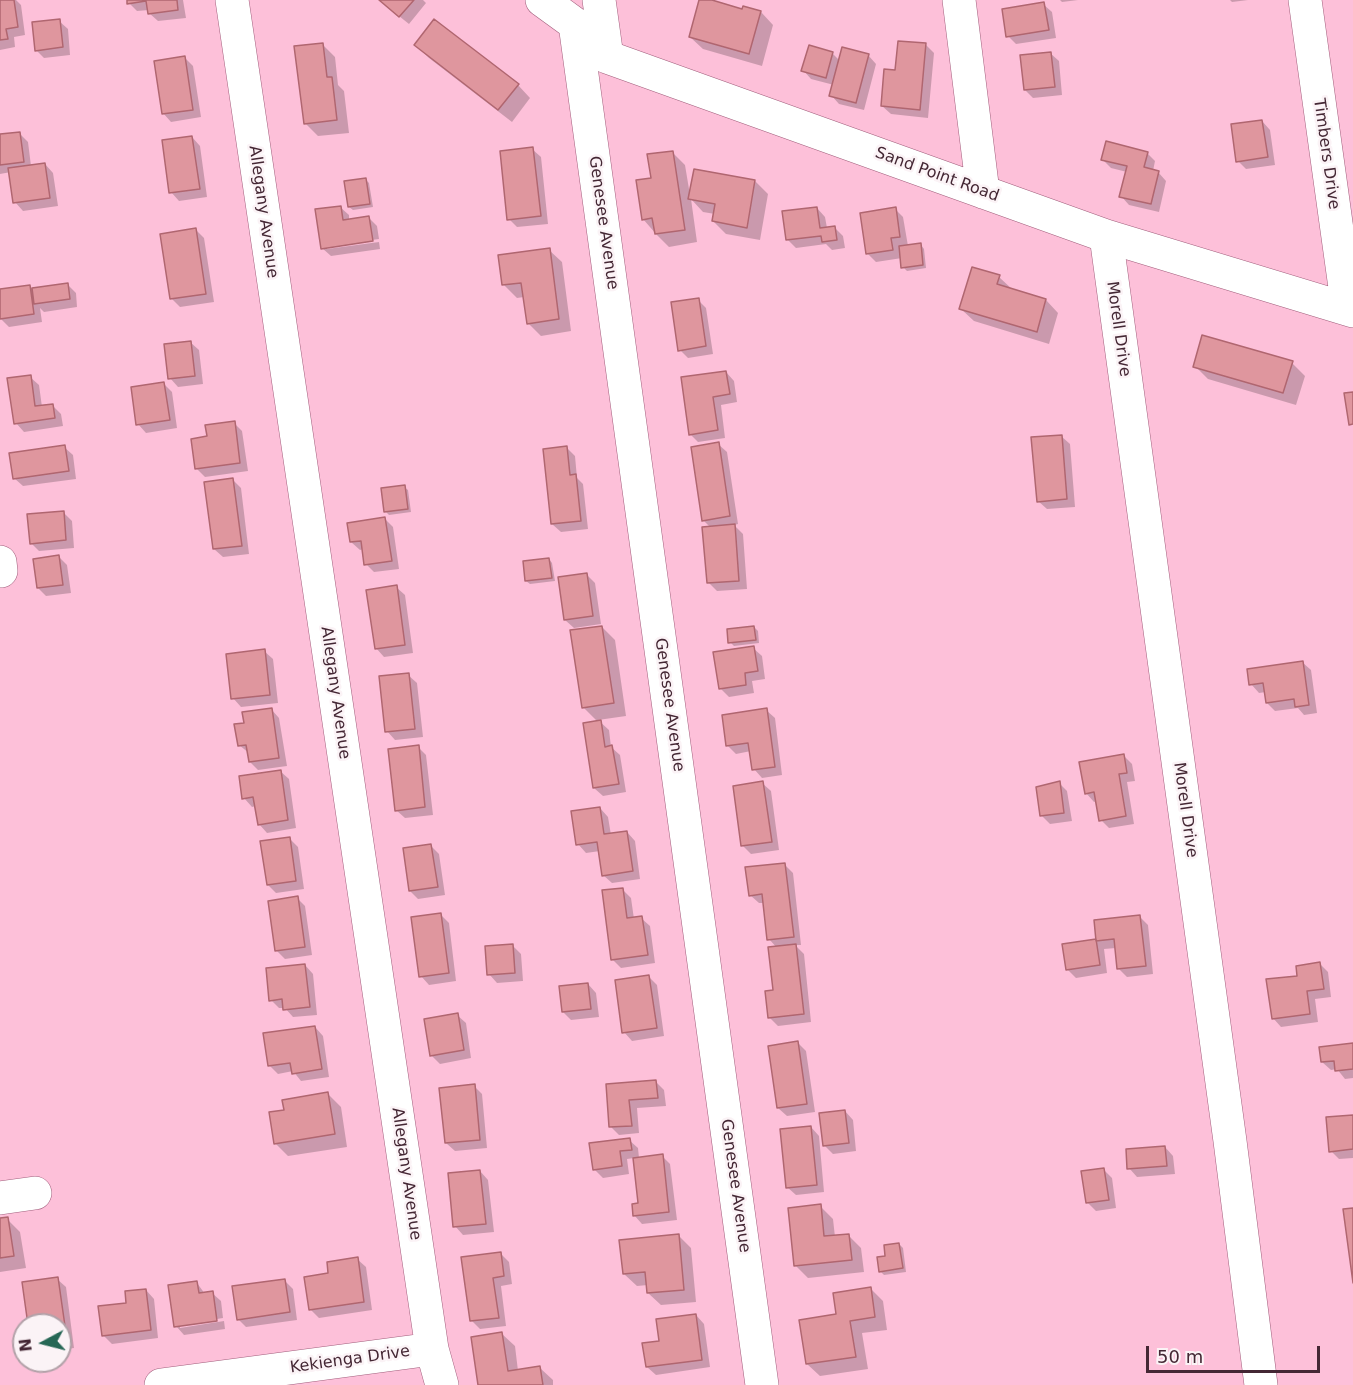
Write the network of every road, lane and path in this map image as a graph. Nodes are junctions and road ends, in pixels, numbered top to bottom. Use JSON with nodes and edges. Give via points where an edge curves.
{"nodes":[{"id":1,"x":232,"y":0,"type":"edge"},
{"id":2,"x":542,"y":0,"type":"edge"},
{"id":3,"x":599,"y":0,"type":"edge"},
{"id":4,"x":959,"y":0,"type":"edge"},
{"id":5,"x":1305,"y":0,"type":"edge"},
{"id":6,"x":575,"y":24,"type":"junction"},
{"id":7,"x":607,"y":57,"type":"junction"},
{"id":8,"x":983,"y":192,"type":"junction"},
{"id":9,"x":1106,"y":236,"type":"junction"},
{"id":10,"x":1350,"y":310,"type":"edge"},
{"id":11,"x":35,"y":1193,"type":"dead end"},
{"id":12,"x":0,"y":1198,"type":"edge"},
{"id":13,"x":432,"y":1349,"type":"junction"},
{"id":14,"x":161,"y":1385,"type":"edge"},
{"id":15,"x":442,"y":1385,"type":"edge"},
{"id":16,"x":762,"y":1385,"type":"edge"},
{"id":17,"x":1261,"y":1385,"type":"edge"}],
"edges":[{"from":1,"to":13,"type":"street","name":"Allegany Avenue"},
{"from":2,"to":6,"type":"street","name":"Sand Point Road"},
{"from":3,"to":7,"type":"street"},
{"from":4,"to":8,"type":"street"},
{"from":5,"to":10,"type":"street","name":"Timbers Drive"},
{"from":6,"to":7,"type":"street","name":"Sand Point Road"},
{"from":6,"to":16,"type":"street","name":"Genesee Avenue"},
{"from":7,"to":8,"type":"street","name":"Sand Point Road"},
{"from":8,"to":9,"type":"street","name":"Sand Point Road"},
{"from":9,"to":10,"type":"street","name":"Sand Point Road"},
{"from":9,"to":17,"type":"street","name":"Morell Drive"},
{"from":11,"to":12,"type":"street"},
{"from":13,"to":14,"type":"street","name":"Kekienga Drive"},
{"from":13,"to":15,"type":"street","name":"Allegany Avenue"}]}
